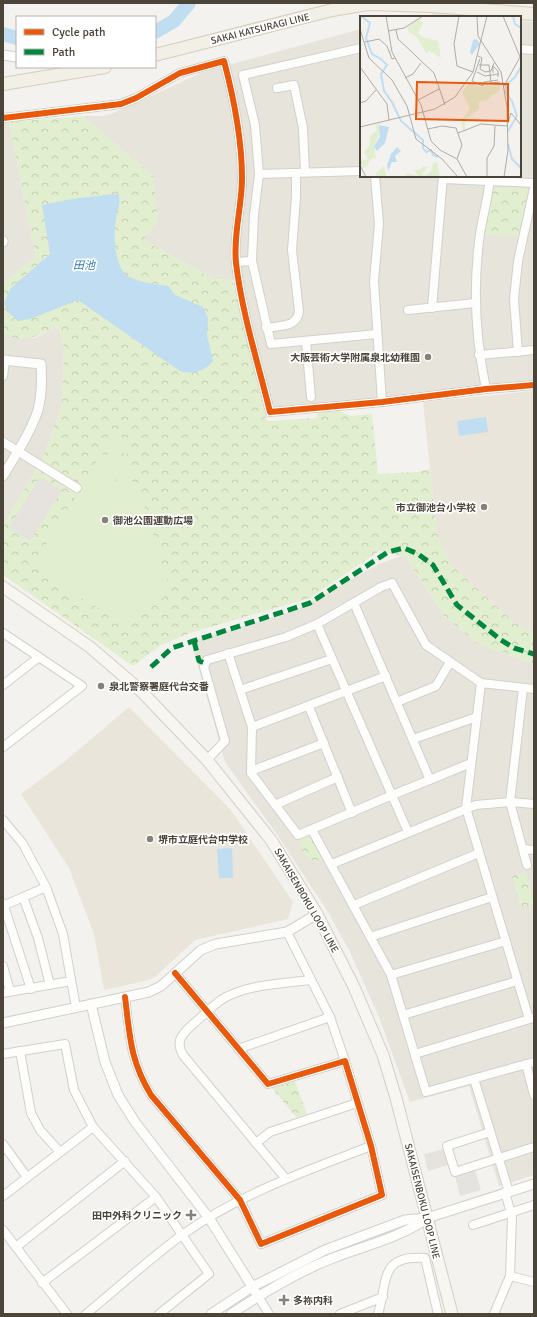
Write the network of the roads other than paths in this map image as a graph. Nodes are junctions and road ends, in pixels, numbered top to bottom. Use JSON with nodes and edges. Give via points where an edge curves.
{"nodes":[{"id":1,"x":335,"y":6,"type":"edge"},
{"id":2,"x":534,"y":14,"type":"edge"},
{"id":3,"x":360,"y":48,"type":"edge"},
{"id":4,"x":521,"y":49,"type":"edge"},
{"id":5,"x":534,"y":50,"type":"edge"},
{"id":6,"x":156,"y":54,"type":"edge"},
{"id":7,"x":3,"y":55,"type":"edge"},
{"id":8,"x":16,"y":57,"type":"edge"},
{"id":9,"x":88,"y":69,"type":"edge"},
{"id":10,"x":3,"y":84,"type":"edge"},
{"id":11,"x":277,"y":88,"type":"dead end"},
{"id":12,"x":3,"y":118,"type":"edge"},
{"id":13,"x":360,"y":171,"type":"edge"},
{"id":14,"x":305,"y":172,"type":"junction"},
{"id":15,"x":296,"y":173,"type":"junction"},
{"id":16,"x":259,"y":174,"type":"junction"},
{"id":17,"x":375,"y":177,"type":"edge"},
{"id":18,"x":443,"y":177,"type":"edge"},
{"id":19,"x":490,"y":178,"type":"edge"},
{"id":20,"x":534,"y":183,"type":"edge"},
{"id":21,"x":534,"y":188,"type":"edge"},
{"id":22,"x":252,"y":261,"type":"junction"},
{"id":23,"x":236,"y":262,"type":"junction"},
{"id":24,"x":475,"y":304,"type":"junction"},
{"id":25,"x":432,"y":308,"type":"junction"},
{"id":26,"x":408,"y":310,"type":"dead end"},
{"id":27,"x":266,"y":328,"type":"junction"},
{"id":28,"x":377,"y":334,"type":"junction"},
{"id":29,"x":306,"y":341,"type":"junction"},
{"id":30,"x":534,"y":350,"type":"edge"},
{"id":31,"x":518,"y":352,"type":"junction"},
{"id":32,"x":479,"y":355,"type":"junction"},
{"id":33,"x":4,"y":360,"type":"edge"},
{"id":34,"x":3,"y":376,"type":"edge"},
{"id":35,"x":534,"y":385,"type":"edge"},
{"id":36,"x":486,"y":389,"type":"junction"},
{"id":37,"x":311,"y":396,"type":"dead end"},
{"id":38,"x":382,"y":402,"type":"junction"},
{"id":39,"x":3,"y":442,"type":"edge"},
{"id":40,"x":18,"y":452,"type":"junction"},
{"id":41,"x":3,"y":476,"type":"edge"},
{"id":42,"x":77,"y":488,"type":"dead end"},
{"id":43,"x":3,"y":588,"type":"edge"},
{"id":44,"x":354,"y":603,"type":"junction"},
{"id":45,"x":317,"y":624,"type":"junction"},
{"id":46,"x":3,"y":633,"type":"edge"},
{"id":47,"x":228,"y":653,"type":"junction"},
{"id":48,"x":39,"y":657,"type":"junction"},
{"id":49,"x":332,"y":659,"type":"junction"},
{"id":50,"x":450,"y":662,"type":"junction"},
{"id":51,"x":386,"y":676,"type":"junction"},
{"id":52,"x":480,"y":683,"type":"junction"},
{"id":53,"x":3,"y":685,"type":"edge"},
{"id":54,"x":523,"y":688,"type":"junction"},
{"id":55,"x":534,"y":689,"type":"edge"},
{"id":56,"x":240,"y":690,"type":"junction"},
{"id":57,"x":346,"y":692,"type":"junction"},
{"id":58,"x":397,"y":702,"type":"junction"},
{"id":59,"x":309,"y":707,"type":"junction"},
{"id":60,"x":477,"y":717,"type":"junction"},
{"id":61,"x":252,"y":728,"type":"junction"},
{"id":62,"x":413,"y":740,"type":"junction"},
{"id":63,"x":324,"y":743,"type":"junction"},
{"id":64,"x":3,"y":747,"type":"edge"},
{"id":65,"x":207,"y":760,"type":"junction"},
{"id":66,"x":471,"y":764,"type":"junction"},
{"id":67,"x":251,"y":771,"type":"junction"},
{"id":68,"x":338,"y":777,"type":"junction"},
{"id":69,"x":430,"y":780,"type":"junction"},
{"id":70,"x":390,"y":796,"type":"junction"},
{"id":71,"x":510,"y":802,"type":"junction"},
{"id":72,"x":534,"y":804,"type":"edge"},
{"id":73,"x":275,"y":805,"type":"junction"},
{"id":74,"x":466,"y":808,"type":"junction"},
{"id":75,"x":352,"y":813,"type":"junction"},
{"id":76,"x":3,"y":820,"type":"edge"},
{"id":77,"x":312,"y":830,"type":"junction"},
{"id":78,"x":408,"y":832,"type":"junction"},
{"id":79,"x":524,"y":849,"type":"junction"},
{"id":80,"x":534,"y":850,"type":"edge"},
{"id":81,"x":480,"y":853,"type":"junction"},
{"id":82,"x":332,"y":864,"type":"junction"},
{"id":83,"x":527,"y":864,"type":"dead end"},
{"id":84,"x":46,"y":887,"type":"junction"},
{"id":85,"x":23,"y":897,"type":"junction"},
{"id":86,"x":492,"y":897,"type":"junction"},
{"id":87,"x":4,"y":905,"type":"edge"},
{"id":88,"x":354,"y":905,"type":"junction"},
{"id":89,"x":317,"y":914,"type":"junction"},
{"id":90,"x":287,"y":932,"type":"junction"},
{"id":91,"x":370,"y":937,"type":"junction"},
{"id":92,"x":506,"y":941,"type":"junction"},
{"id":93,"x":3,"y":966,"type":"edge"},
{"id":94,"x":175,"y":973,"type":"junction"},
{"id":95,"x":391,"y":975,"type":"junction"},
{"id":96,"x":310,"y":980,"type":"junction"},
{"id":97,"x":71,"y":981,"type":"junction"},
{"id":98,"x":517,"y":981,"type":"junction"},
{"id":99,"x":50,"y":985,"type":"junction"},
{"id":100,"x":31,"y":989,"type":"junction"},
{"id":101,"x":7,"y":992,"type":"edge"},
{"id":102,"x":125,"y":997,"type":"junction"},
{"id":103,"x":91,"y":1004,"type":"junction"},
{"id":104,"x":76,"y":1008,"type":"junction"},
{"id":105,"x":207,"y":1012,"type":"junction"},
{"id":106,"x":403,"y":1015,"type":"junction"},
{"id":107,"x":330,"y":1017,"type":"junction"},
{"id":108,"x":532,"y":1019,"type":"edge"},
{"id":109,"x":3,"y":1023,"type":"edge"},
{"id":110,"x":238,"y":1049,"type":"junction"},
{"id":111,"x":20,"y":1051,"type":"junction"},
{"id":112,"x":3,"y":1054,"type":"edge"},
{"id":113,"x":415,"y":1054,"type":"junction"},
{"id":114,"x":345,"y":1061,"type":"junction"},
{"id":115,"x":530,"y":1063,"type":"edge"},
{"id":116,"x":474,"y":1079,"type":"junction"},
{"id":117,"x":534,"y":1096,"type":"edge"},
{"id":118,"x":357,"y":1103,"type":"junction"},
{"id":119,"x":93,"y":1127,"type":"junction"},
{"id":120,"x":490,"y":1132,"type":"junction"},
{"id":121,"x":256,"y":1143,"type":"junction"},
{"id":122,"x":3,"y":1144,"type":"edge"},
{"id":123,"x":371,"y":1146,"type":"junction"},
{"id":124,"x":534,"y":1147,"type":"edge"},
{"id":125,"x":60,"y":1152,"type":"junction"},
{"id":126,"x":499,"y":1158,"type":"junction"},
{"id":127,"x":124,"y":1161,"type":"junction"},
{"id":128,"x":27,"y":1177,"type":"junction"},
{"id":129,"x":286,"y":1179,"type":"junction"},
{"id":130,"x":534,"y":1184,"type":"edge"},
{"id":131,"x":507,"y":1192,"type":"junction"},
{"id":132,"x":3,"y":1196,"type":"edge"},
{"id":133,"x":156,"y":1197,"type":"junction"},
{"id":134,"x":240,"y":1200,"type":"junction"},
{"id":135,"x":534,"y":1205,"type":"edge"},
{"id":136,"x":511,"y":1213,"type":"junction"},
{"id":137,"x":209,"y":1218,"type":"junction"},
{"id":138,"x":427,"y":1218,"type":"junction"},
{"id":139,"x":473,"y":1225,"type":"dead end"},
{"id":140,"x":3,"y":1230,"type":"edge"},
{"id":141,"x":182,"y":1235,"type":"junction"},
{"id":142,"x":16,"y":1247,"type":"junction"},
{"id":143,"x":510,"y":1276,"type":"junction"},
{"id":144,"x":534,"y":1282,"type":"edge"},
{"id":145,"x":42,"y":1283,"type":"junction"},
{"id":146,"x":252,"y":1287,"type":"junction"},
{"id":147,"x":258,"y":1296,"type":"junction"},
{"id":148,"x":384,"y":1297,"type":"junction"},
{"id":149,"x":67,"y":1314,"type":"edge"},
{"id":150,"x":86,"y":1314,"type":"edge"},
{"id":151,"x":159,"y":1314,"type":"edge"},
{"id":152,"x":211,"y":1314,"type":"edge"},
{"id":153,"x":231,"y":1314,"type":"edge"},
{"id":154,"x":269,"y":1314,"type":"edge"},
{"id":155,"x":340,"y":1314,"type":"edge"},
{"id":156,"x":378,"y":1314,"type":"edge"},
{"id":157,"x":438,"y":1314,"type":"edge"},
{"id":158,"x":452,"y":1314,"type":"edge"},
{"id":159,"x":494,"y":1314,"type":"edge"}],
"edges":[{"from":1,"to":2,"type":"main road","name":"SAKAI KATSURAGI LINE","via":[[432,6]]},
{"from":1,"to":6,"type":"main road","name":"SAKAI KATSURAGI LINE"},
{"from":3,"to":16,"type":"street","via":[[243,76],[255,125]]},
{"from":4,"to":5,"type":"street"},
{"from":7,"to":8,"type":"street"},
{"from":9,"to":10,"type":"main road"},
{"from":11,"to":14,"type":"street","via":[[294,85],[303,128]]},
{"from":12,"to":23,"type":"street","via":[[121,104],[180,73],[224,61],[241,154],[242,179],[237,220]]},
{"from":13,"to":14,"type":"street"},
{"from":14,"to":15,"type":"street"},
{"from":15,"to":16,"type":"street"},
{"from":15,"to":27,"type":"street","via":[[292,250],[298,318],[294,323]]},
{"from":16,"to":22,"type":"street"},
{"from":17,"to":28,"type":"street","via":[[379,224],[374,281]]},
{"from":18,"to":19,"type":"street"},
{"from":18,"to":25,"type":"street"},
{"from":19,"to":20,"type":"street"},
{"from":19,"to":24,"type":"street","via":[[479,243]]},
{"from":21,"to":31,"type":"street","via":[[518,261],[514,298]]},
{"from":22,"to":23,"type":"street"},
{"from":22,"to":27,"type":"street"},
{"from":23,"to":38,"type":"street","via":[[240,289],[270,412]]},
{"from":24,"to":25,"type":"street"},
{"from":24,"to":32,"type":"street"},
{"from":25,"to":26,"type":"street"},
{"from":27,"to":29,"type":"street","via":[[271,344]]},
{"from":28,"to":29,"type":"street"},
{"from":28,"to":38,"type":"street"},
{"from":29,"to":37,"type":"street"},
{"from":30,"to":31,"type":"street"},
{"from":31,"to":32,"type":"street"},
{"from":32,"to":36,"type":"street"},
{"from":33,"to":34,"type":"street"},
{"from":33,"to":40,"type":"street","via":[[41,364],[42,385],[37,411]]},
{"from":35,"to":36,"type":"street"},
{"from":36,"to":38,"type":"street"},
{"from":39,"to":40,"type":"street"},
{"from":40,"to":41,"type":"street"},
{"from":40,"to":42,"type":"street"},
{"from":43,"to":65,"type":"main road","name":"SAKAISENBOKU LOOP LINE","via":[[90,646],[141,691]]},
{"from":44,"to":45,"type":"street"},
{"from":44,"to":50,"type":"street","via":[[392,583],[426,645]]},
{"from":44,"to":51,"type":"street"},
{"from":45,"to":47,"type":"street","via":[[286,637]]},
{"from":45,"to":49,"type":"street"},
{"from":46,"to":48,"type":"street"},
{"from":47,"to":56,"type":"street"},
{"from":47,"to":65,"type":"street","via":[[207,660],[204,668],[225,741]]},
{"from":48,"to":53,"type":"street"},
{"from":48,"to":64,"type":"street","via":[[82,686]]},
{"from":49,"to":56,"type":"street"},
{"from":49,"to":57,"type":"street"},
{"from":50,"to":52,"type":"street"},
{"from":50,"to":58,"type":"street","via":[[436,686]]},
{"from":51,"to":57,"type":"street"},
{"from":51,"to":58,"type":"street"},
{"from":52,"to":54,"type":"street"},
{"from":52,"to":60,"type":"street"},
{"from":54,"to":55,"type":"street"},
{"from":54,"to":71,"type":"street"},
{"from":56,"to":61,"type":"street"},
{"from":57,"to":59,"type":"street"},
{"from":57,"to":70,"type":"street"},
{"from":58,"to":62,"type":"street"},
{"from":59,"to":61,"type":"street"},
{"from":59,"to":63,"type":"street"},
{"from":60,"to":62,"type":"street"},
{"from":60,"to":66,"type":"street"},
{"from":61,"to":67,"type":"street"},
{"from":62,"to":69,"type":"street"},
{"from":63,"to":67,"type":"street"},
{"from":63,"to":68,"type":"street"},
{"from":65,"to":89,"type":"main road","name":"SAKAISENBOKU LOOP LINE","via":[[271,840]]},
{"from":66,"to":69,"type":"street"},
{"from":66,"to":74,"type":"street"},
{"from":67,"to":73,"type":"street"},
{"from":68,"to":73,"type":"street"},
{"from":68,"to":75,"type":"street"},
{"from":69,"to":70,"type":"street"},
{"from":70,"to":75,"type":"street"},
{"from":70,"to":78,"type":"street"},
{"from":71,"to":72,"type":"street"},
{"from":71,"to":74,"type":"street"},
{"from":71,"to":79,"type":"street"},
{"from":73,"to":77,"type":"street","via":[[298,835]]},
{"from":74,"to":78,"type":"street"},
{"from":74,"to":81,"type":"street"},
{"from":75,"to":77,"type":"street"},
{"from":76,"to":84,"type":"street","via":[[23,844]]},
{"from":77,"to":82,"type":"street"},
{"from":78,"to":82,"type":"street"},
{"from":79,"to":80,"type":"street"},
{"from":79,"to":83,"type":"street"},
{"from":81,"to":86,"type":"street"},
{"from":81,"to":88,"type":"street"},
{"from":82,"to":88,"type":"street"},
{"from":84,"to":85,"type":"street"},
{"from":84,"to":97,"type":"street","via":[[63,934]]},
{"from":85,"to":87,"type":"street"},
{"from":85,"to":99,"type":"street","via":[[38,938]]},
{"from":86,"to":91,"type":"street"},
{"from":86,"to":92,"type":"street"},
{"from":87,"to":100,"type":"street"},
{"from":88,"to":91,"type":"street"},
{"from":89,"to":90,"type":"street"},
{"from":89,"to":138,"type":"main road","name":"SAKAISENBOKU LOOP LINE","via":[[354,987],[383,1055]]},
{"from":90,"to":94,"type":"street","via":[[216,944],[201,950]]},
{"from":90,"to":96,"type":"street"},
{"from":91,"to":95,"type":"street"},
{"from":92,"to":95,"type":"street"},
{"from":92,"to":98,"type":"street"},
{"from":93,"to":101,"type":"street"},
{"from":94,"to":102,"type":"street","via":[[161,986],[149,992]]},
{"from":94,"to":105,"type":"street"},
{"from":95,"to":106,"type":"street"},
{"from":96,"to":105,"type":"street","via":[[248,989],[221,1000]]},
{"from":96,"to":107,"type":"street"},
{"from":97,"to":99,"type":"street"},
{"from":97,"to":104,"type":"street"},
{"from":98,"to":106,"type":"street"},
{"from":98,"to":108,"type":"street"},
{"from":99,"to":100,"type":"street"},
{"from":100,"to":101,"type":"street"},
{"from":102,"to":103,"type":"street"},
{"from":102,"to":134,"type":"street","via":[[132,1054],[140,1076],[151,1095]]},
{"from":103,"to":104,"type":"street"},
{"from":103,"to":137,"type":"street","via":[[105,1062],[118,1095],[135,1122]]},
{"from":104,"to":109,"type":"street"},
{"from":105,"to":110,"type":"street"},
{"from":105,"to":121,"type":"street","via":[[184,1032],[179,1040],[179,1048]]},
{"from":106,"to":113,"type":"street"},
{"from":107,"to":110,"type":"street"},
{"from":107,"to":114,"type":"street"},
{"from":108,"to":113,"type":"street"},
{"from":110,"to":114,"type":"street","via":[[268,1084]]},
{"from":111,"to":112,"type":"street"},
{"from":111,"to":119,"type":"street","via":[[65,1044],[74,1090]]},
{"from":111,"to":125,"type":"street","via":[[31,1113],[40,1130]]},
{"from":113,"to":116,"type":"street","via":[[426,1092]]},
{"from":114,"to":118,"type":"street"},
{"from":115,"to":116,"type":"street"},
{"from":115,"to":117,"type":"street"},
{"from":116,"to":120,"type":"street"},
{"from":118,"to":121,"type":"street","via":[[270,1132]]},
{"from":118,"to":123,"type":"street"},
{"from":119,"to":125,"type":"street"},
{"from":119,"to":127,"type":"street"},
{"from":120,"to":126,"type":"street"},
{"from":120,"to":126,"type":"street","via":[[447,1146],[455,1172]]},
{"from":121,"to":129,"type":"street"},
{"from":122,"to":128,"type":"street"},
{"from":123,"to":129,"type":"street"},
{"from":123,"to":134,"type":"street","via":[[382,1195],[261,1244]]},
{"from":124,"to":126,"type":"street"},
{"from":125,"to":128,"type":"street"},
{"from":126,"to":131,"type":"street"},
{"from":127,"to":133,"type":"street"},
{"from":127,"to":142,"type":"street"},
{"from":128,"to":132,"type":"street"},
{"from":129,"to":134,"type":"street"},
{"from":130,"to":131,"type":"street"},
{"from":131,"to":136,"type":"street"},
{"from":131,"to":138,"type":"street"},
{"from":133,"to":141,"type":"street"},
{"from":133,"to":145,"type":"street"},
{"from":134,"to":137,"type":"street"},
{"from":135,"to":136,"type":"street"},
{"from":136,"to":139,"type":"street"},
{"from":136,"to":143,"type":"street"},
{"from":137,"to":141,"type":"street"},
{"from":137,"to":146,"type":"street"},
{"from":138,"to":146,"type":"street","via":[[406,1220],[325,1250]]},
{"from":138,"to":147,"type":"street","via":[[412,1229],[331,1258]]},
{"from":138,"to":158,"type":"main road","name":"SAKAISENBOKU LOOP LINE"},
{"from":140,"to":142,"type":"street"},
{"from":141,"to":150,"type":"street"},
{"from":141,"to":151,"type":"street","via":[[210,1274]]},
{"from":142,"to":145,"type":"street"},
{"from":143,"to":144,"type":"street"},
{"from":143,"to":159,"type":"street"},
{"from":145,"to":149,"type":"street"},
{"from":146,"to":147,"type":"street"},
{"from":146,"to":152,"type":"street"},
{"from":147,"to":153,"type":"street"},
{"from":147,"to":154,"type":"street"},
{"from":148,"to":155,"type":"street"},
{"from":148,"to":156,"type":"street"},
{"from":148,"to":157,"type":"street","via":[[388,1270],[392,1266],[416,1257],[425,1258]]}]}
